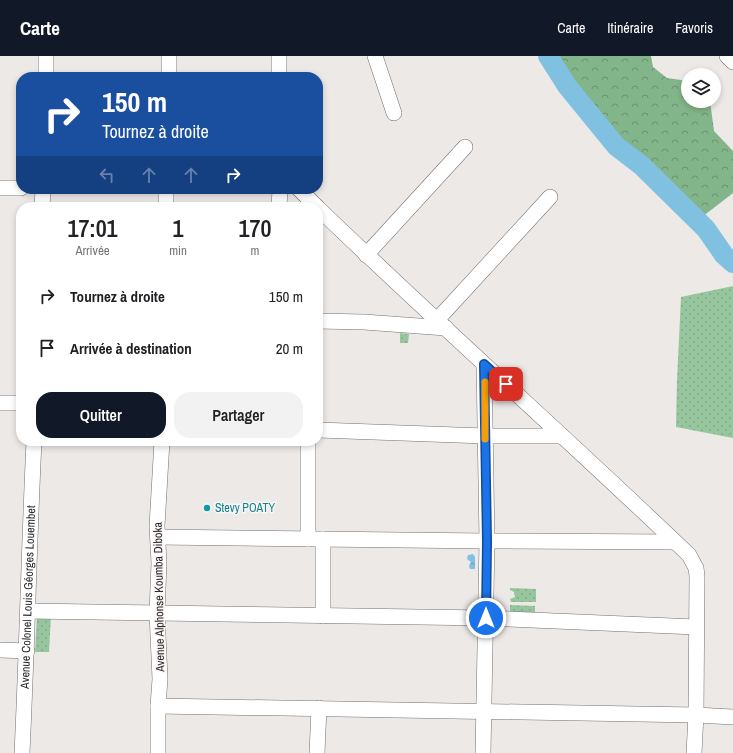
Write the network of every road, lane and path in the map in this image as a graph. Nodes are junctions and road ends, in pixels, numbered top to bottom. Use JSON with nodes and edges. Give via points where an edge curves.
{"nodes":[{"id":1,"x":46,"y":56,"type":"edge"},
{"id":2,"x":169,"y":56,"type":"edge"},
{"id":3,"x":279,"y":56,"type":"edge"},
{"id":4,"x":375,"y":56,"type":"edge"},
{"id":5,"x":727,"y":56,"type":"edge"},
{"id":6,"x":733,"y":62,"type":"edge"},
{"id":7,"x":46,"y":72,"type":"edge"},
{"id":8,"x":169,"y":72,"type":"edge"},
{"id":9,"x":279,"y":72,"type":"edge"},
{"id":10,"x":394,"y":113,"type":"dead end"},
{"id":11,"x":465,"y":147,"type":"dead end"},
{"id":12,"x":0,"y":188,"type":"edge"},
{"id":13,"x":16,"y":188,"type":"edge"},
{"id":14,"x":304,"y":194,"type":"edge"},
{"id":15,"x":550,"y":197,"type":"dead end"},
{"id":16,"x":313,"y":202,"type":"edge"},
{"id":17,"x":323,"y":212,"type":"edge"},
{"id":18,"x":366,"y":255,"type":"junction"},
{"id":19,"x":323,"y":321,"type":"edge"},
{"id":20,"x":442,"y":324,"type":"junction"},
{"id":21,"x":484,"y":364,"type":"junction"},
{"id":22,"x":0,"y":403,"type":"edge"},
{"id":23,"x":16,"y":403,"type":"edge"},
{"id":24,"x":323,"y":430,"type":"edge"},
{"id":25,"x":485,"y":436,"type":"junction"},
{"id":26,"x":562,"y":436,"type":"junction"},
{"id":27,"x":34,"y":446,"type":"edge"},
{"id":28,"x":162,"y":446,"type":"edge"},
{"id":29,"x":308,"y":446,"type":"edge"},
{"id":30,"x":158,"y":538,"type":"junction"},
{"id":31,"x":308,"y":539,"type":"junction"},
{"id":32,"x":324,"y":539,"type":"junction"},
{"id":33,"x":487,"y":541,"type":"junction"},
{"id":34,"x":675,"y":542,"type":"junction"},
{"id":35,"x":28,"y":611,"type":"junction"},
{"id":36,"x":157,"y":613,"type":"junction"},
{"id":37,"x":323,"y":616,"type":"junction"},
{"id":38,"x":486,"y":618,"type":"junction"},
{"id":39,"x":696,"y":627,"type":"junction"},
{"id":40,"x":0,"y":650,"type":"edge"},
{"id":41,"x":27,"y":650,"type":"junction"},
{"id":42,"x":158,"y":706,"type":"junction"},
{"id":43,"x":319,"y":708,"type":"junction"},
{"id":44,"x":484,"y":711,"type":"junction"},
{"id":45,"x":696,"y":715,"type":"junction"},
{"id":46,"x":733,"y":717,"type":"edge"},
{"id":47,"x":22,"y":753,"type":"edge"},
{"id":48,"x":158,"y":753,"type":"edge"},
{"id":49,"x":317,"y":753,"type":"edge"},
{"id":50,"x":483,"y":753,"type":"edge"},
{"id":51,"x":694,"y":753,"type":"edge"}],
"edges":[{"from":1,"to":7,"type":"street"},
{"from":2,"to":8,"type":"street"},
{"from":3,"to":9,"type":"street"},
{"from":4,"to":10,"type":"street"},
{"from":5,"to":6,"type":"street"},
{"from":11,"to":18,"type":"street"},
{"from":12,"to":13,"type":"street"},
{"from":14,"to":16,"type":"street"},
{"from":15,"to":20,"type":"street"},
{"from":17,"to":18,"type":"street"},
{"from":18,"to":20,"type":"street"},
{"from":19,"to":20,"type":"street"},
{"from":20,"to":21,"type":"street"},
{"from":21,"to":25,"type":"street"},
{"from":21,"to":26,"type":"street"},
{"from":22,"to":23,"type":"street"},
{"from":24,"to":25,"type":"street"},
{"from":25,"to":26,"type":"street"},
{"from":25,"to":33,"type":"street"},
{"from":26,"to":34,"type":"street"},
{"from":27,"to":35,"type":"street","name":"Avenue Colonel Louis Géorges Louembet"},
{"from":28,"to":30,"type":"street","name":"Avenue Alphonse Koumba Diboka"},
{"from":29,"to":31,"type":"street"},
{"from":30,"to":31,"type":"street"},
{"from":30,"to":36,"type":"street","name":"Avenue Alphonse Koumba Diboka"},
{"from":31,"to":32,"type":"street"},
{"from":32,"to":33,"type":"street"},
{"from":32,"to":37,"type":"street"},
{"from":33,"to":34,"type":"street"},
{"from":33,"to":38,"type":"street"},
{"from":34,"to":39,"type":"street","via":[[689,555],[696,568]]},
{"from":35,"to":36,"type":"street"},
{"from":35,"to":41,"type":"street","name":"Avenue Colonel Louis Géorges Louembet"},
{"from":36,"to":37,"type":"street"},
{"from":36,"to":42,"type":"street","name":"Avenue Alphonse Koumba Diboka","via":[[160,678]]},
{"from":37,"to":38,"type":"street"},
{"from":38,"to":39,"type":"street"},
{"from":38,"to":44,"type":"street"},
{"from":39,"to":45,"type":"street"},
{"from":40,"to":41,"type":"street"},
{"from":41,"to":47,"type":"street","name":"Avenue Colonel Louis Géorges Louembet"},
{"from":42,"to":43,"type":"street"},
{"from":42,"to":48,"type":"street","name":"Avenue Alphonse Koumba Diboka"},
{"from":43,"to":44,"type":"street"},
{"from":43,"to":49,"type":"street"},
{"from":44,"to":45,"type":"street"},
{"from":44,"to":50,"type":"street"},
{"from":45,"to":46,"type":"street"},
{"from":45,"to":51,"type":"street"}]}
